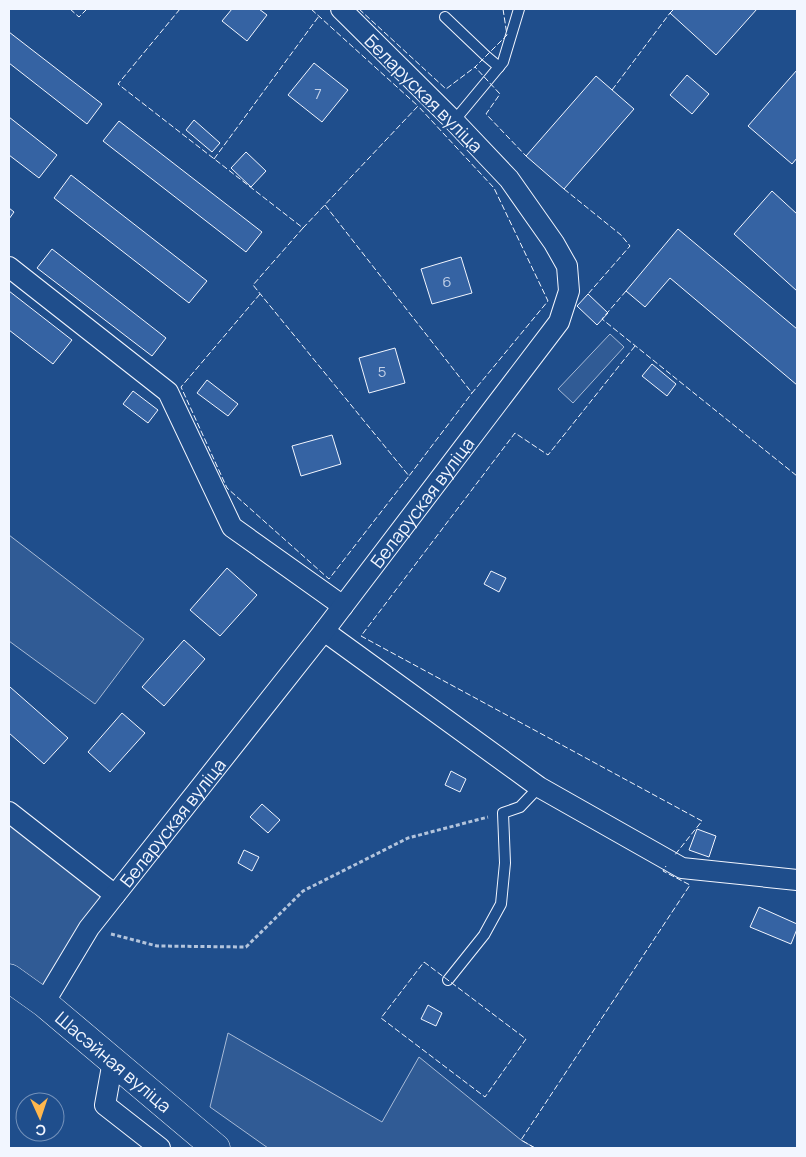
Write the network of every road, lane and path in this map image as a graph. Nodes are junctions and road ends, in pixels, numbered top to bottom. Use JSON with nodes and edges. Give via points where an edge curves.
{"nodes":[{"id":1,"x":341,"y":9,"type":"edge"},
{"id":2,"x":519,"y":9,"type":"edge"},
{"id":3,"x":445,"y":17,"type":"dead end"},
{"id":4,"x":499,"y":67,"type":"junction"},
{"id":5,"x":454,"y":121,"type":"junction"},
{"id":6,"x":9,"y":267,"type":"edge"},
{"id":7,"x":343,"y":606,"type":"junction"},
{"id":8,"x":324,"y":631,"type":"junction"},
{"id":9,"x":539,"y":787,"type":"junction"},
{"id":10,"x":9,"y":812,"type":"edge"},
{"id":11,"x":503,"y":814,"type":"junction"},
{"id":12,"x":797,"y":880,"type":"edge"},
{"id":13,"x":115,"y":895,"type":"junction"},
{"id":14,"x":89,"y":928,"type":"junction"},
{"id":15,"x":9,"y":978,"type":"edge"},
{"id":16,"x":448,"y":980,"type":"dead end"},
{"id":17,"x":44,"y":1004,"type":"junction"},
{"id":18,"x":113,"y":1061,"type":"junction"},
{"id":19,"x":160,"y":1148,"type":"edge"},
{"id":20,"x":216,"y":1148,"type":"edge"}],
"edges":[{"from":1,"to":5,"type":"street","name":"Беларуская вуліца"},
{"from":2,"to":4,"type":"lane"},
{"from":3,"to":4,"type":"lane"},
{"from":4,"to":5,"type":"lane"},
{"from":5,"to":7,"type":"street","name":"Беларуская вуліца","via":[[509,179],[554,243],[567,266],[569,291],[559,322]]},
{"from":6,"to":7,"type":"street","via":[[168,392],[232,527]]},
{"from":7,"to":8,"type":"street","name":"Беларуская вуліца"},
{"from":8,"to":9,"type":"street"},
{"from":8,"to":13,"type":"street","name":"Беларуская вуліца"},
{"from":9,"to":11,"type":"lane","via":[[520,807]]},
{"from":9,"to":12,"type":"street","via":[[682,868]]},
{"from":10,"to":13,"type":"street"},
{"from":11,"to":14,"type":"path","via":[[408,838],[303,891],[246,947],[157,946]]},
{"from":11,"to":16,"type":"lane","via":[[505,862],[501,904],[484,934]]},
{"from":13,"to":14,"type":"street","name":"Беларуская вуліца"},
{"from":14,"to":17,"type":"street","name":"Беларуская вуліца"},
{"from":15,"to":17,"type":"main road","name":"Шасэйная вуліца"},
{"from":17,"to":18,"type":"main road","name":"Шасэйная вуліца"},
{"from":18,"to":19,"type":"street","via":[[106,1105]]},
{"from":18,"to":20,"type":"main road","name":"Шасэйная вуліца"}]}
